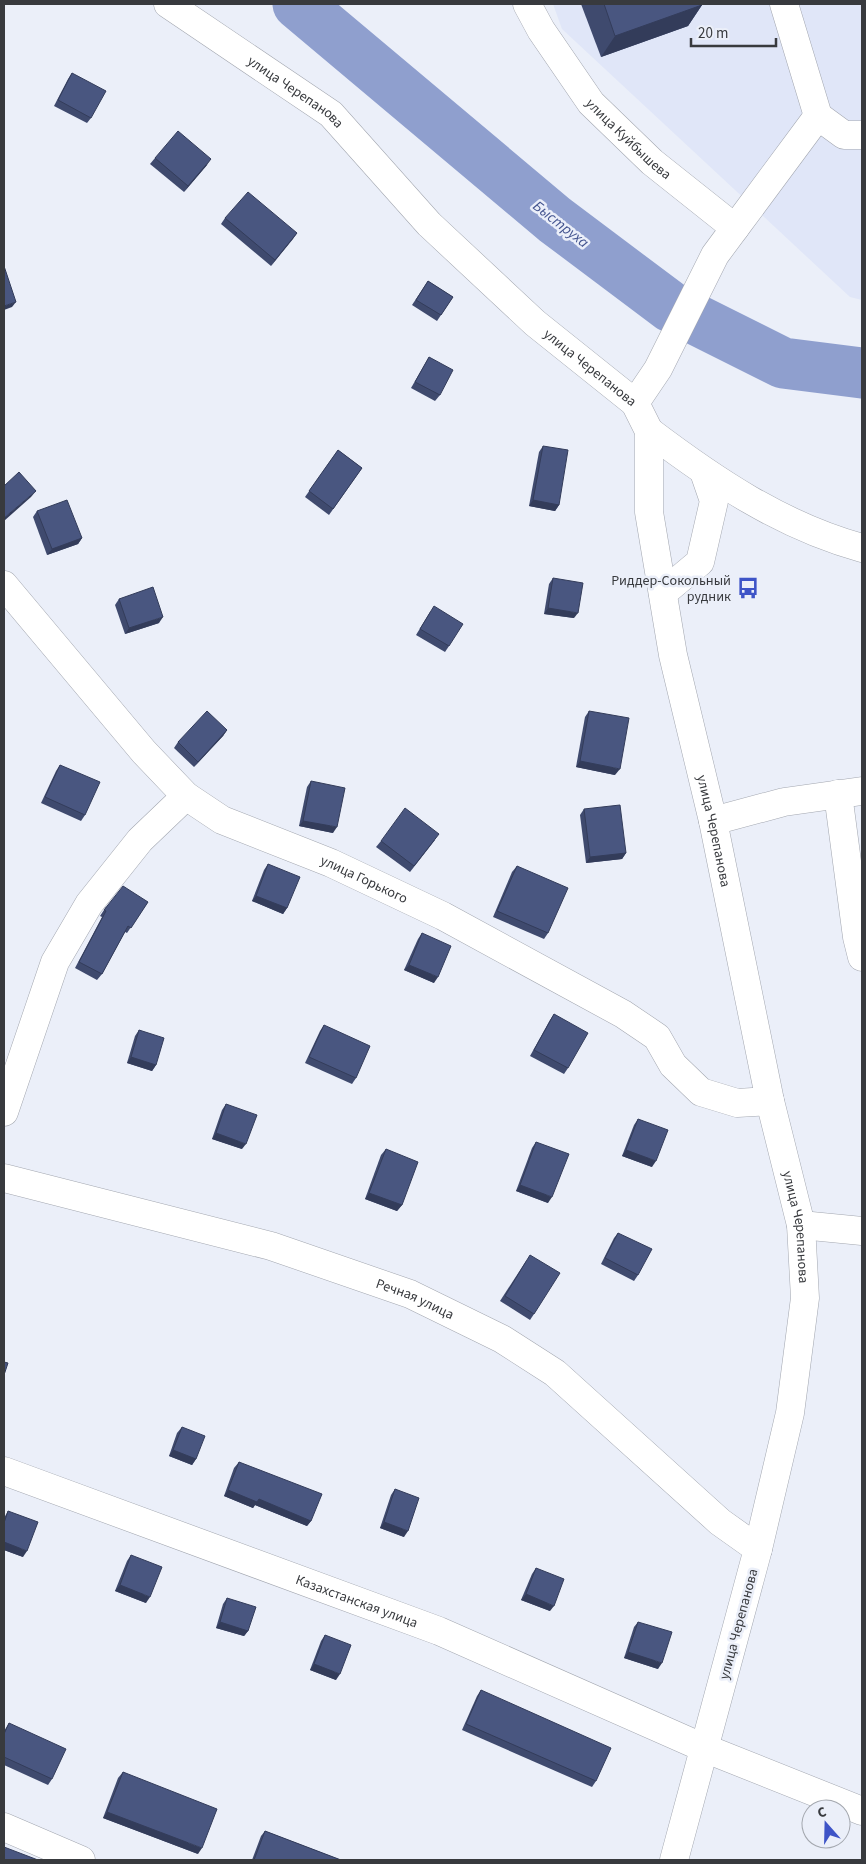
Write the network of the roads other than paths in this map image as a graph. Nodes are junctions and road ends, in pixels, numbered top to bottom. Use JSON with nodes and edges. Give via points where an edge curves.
{"nodes":[{"id":1,"x":168,"y":4,"type":"edge"},
{"id":2,"x":527,"y":4,"type":"edge"},
{"id":3,"x":784,"y":4,"type":"edge"},
{"id":4,"x":818,"y":116,"type":"junction"},
{"id":5,"x":862,"y":134,"type":"edge"},
{"id":6,"x":735,"y":228,"type":"junction"},
{"id":7,"x":635,"y":403,"type":"junction"},
{"id":8,"x":650,"y":431,"type":"junction"},
{"id":9,"x":704,"y":472,"type":"junction"},
{"id":10,"x":862,"y":548,"type":"edge"},
{"id":11,"x":4,"y":585,"type":"edge"},
{"id":12,"x":663,"y":593,"type":"junction"},
{"id":13,"x":850,"y":792,"type":"edge"},
{"id":14,"x":186,"y":796,"type":"junction"},
{"id":15,"x":713,"y":821,"type":"junction"},
{"id":16,"x":862,"y":956,"type":"edge"},
{"id":17,"x":770,"y":1101,"type":"junction"},
{"id":18,"x":4,"y":1112,"type":"edge"},
{"id":19,"x":4,"y":1178,"type":"edge"},
{"id":20,"x":801,"y":1225,"type":"junction"},
{"id":21,"x":862,"y":1231,"type":"edge"},
{"id":22,"x":4,"y":1471,"type":"edge"},
{"id":23,"x":758,"y":1549,"type":"junction"},
{"id":24,"x":704,"y":1748,"type":"junction"},
{"id":25,"x":862,"y":1811,"type":"edge"},
{"id":26,"x":4,"y":1827,"type":"edge"},
{"id":27,"x":81,"y":1860,"type":"edge"},
{"id":28,"x":674,"y":1860,"type":"edge"}],
"edges":[{"from":1,"to":7,"type":"street","name":"улица Черепанова","via":[[331,114],[429,224],[535,323]]},
{"from":2,"to":6,"type":"street","name":"улица Куйбышева","via":[[590,103],[652,162]]},
{"from":3,"to":4,"type":"street"},
{"from":4,"to":5,"type":"street","via":[[844,136]]},
{"from":4,"to":6,"type":"street"},
{"from":6,"to":7,"type":"street","via":[[715,254],[658,369]]},
{"from":7,"to":8,"type":"street","name":"улица Черепанова"},
{"from":8,"to":9,"type":"street"},
{"from":8,"to":12,"type":"street","name":"улица Черепанова","via":[[649,512]]},
{"from":9,"to":10,"type":"street","via":[[768,510],[831,540]]},
{"from":9,"to":12,"type":"street","via":[[714,501],[700,562]]},
{"from":11,"to":14,"type":"street","name":"улица Горького","via":[[144,752]]},
{"from":12,"to":15,"type":"street","name":"улица Черепанова","via":[[673,655]]},
{"from":13,"to":15,"type":"street","via":[[784,802]]},
{"from":13,"to":16,"type":"street","via":[[857,937]]},
{"from":14,"to":17,"type":"street","name":"улица Горького","via":[[222,820],[331,863],[443,916],[623,1014],[657,1037],[673,1065],[700,1092],[737,1103]]},
{"from":14,"to":18,"type":"street","via":[[140,840],[89,904],[55,962]]},
{"from":15,"to":17,"type":"street","name":"улица Черепанова"},
{"from":17,"to":20,"type":"street","name":"улица Черепанова"},
{"from":19,"to":23,"type":"street","name":"Речная улица","via":[[271,1246],[410,1294],[502,1339],[555,1373],[720,1522]]},
{"from":20,"to":21,"type":"street"},
{"from":20,"to":23,"type":"street","name":"улица Черепанова","via":[[805,1298],[790,1413]]},
{"from":22,"to":24,"type":"street","name":"Казахстанская улица","via":[[439,1631]]},
{"from":23,"to":24,"type":"street","name":"улица Черепанова"},
{"from":24,"to":25,"type":"street","name":"Казахстанская улица"},
{"from":24,"to":28,"type":"street","name":"улица Черепанова"},
{"from":26,"to":27,"type":"street"}]}
